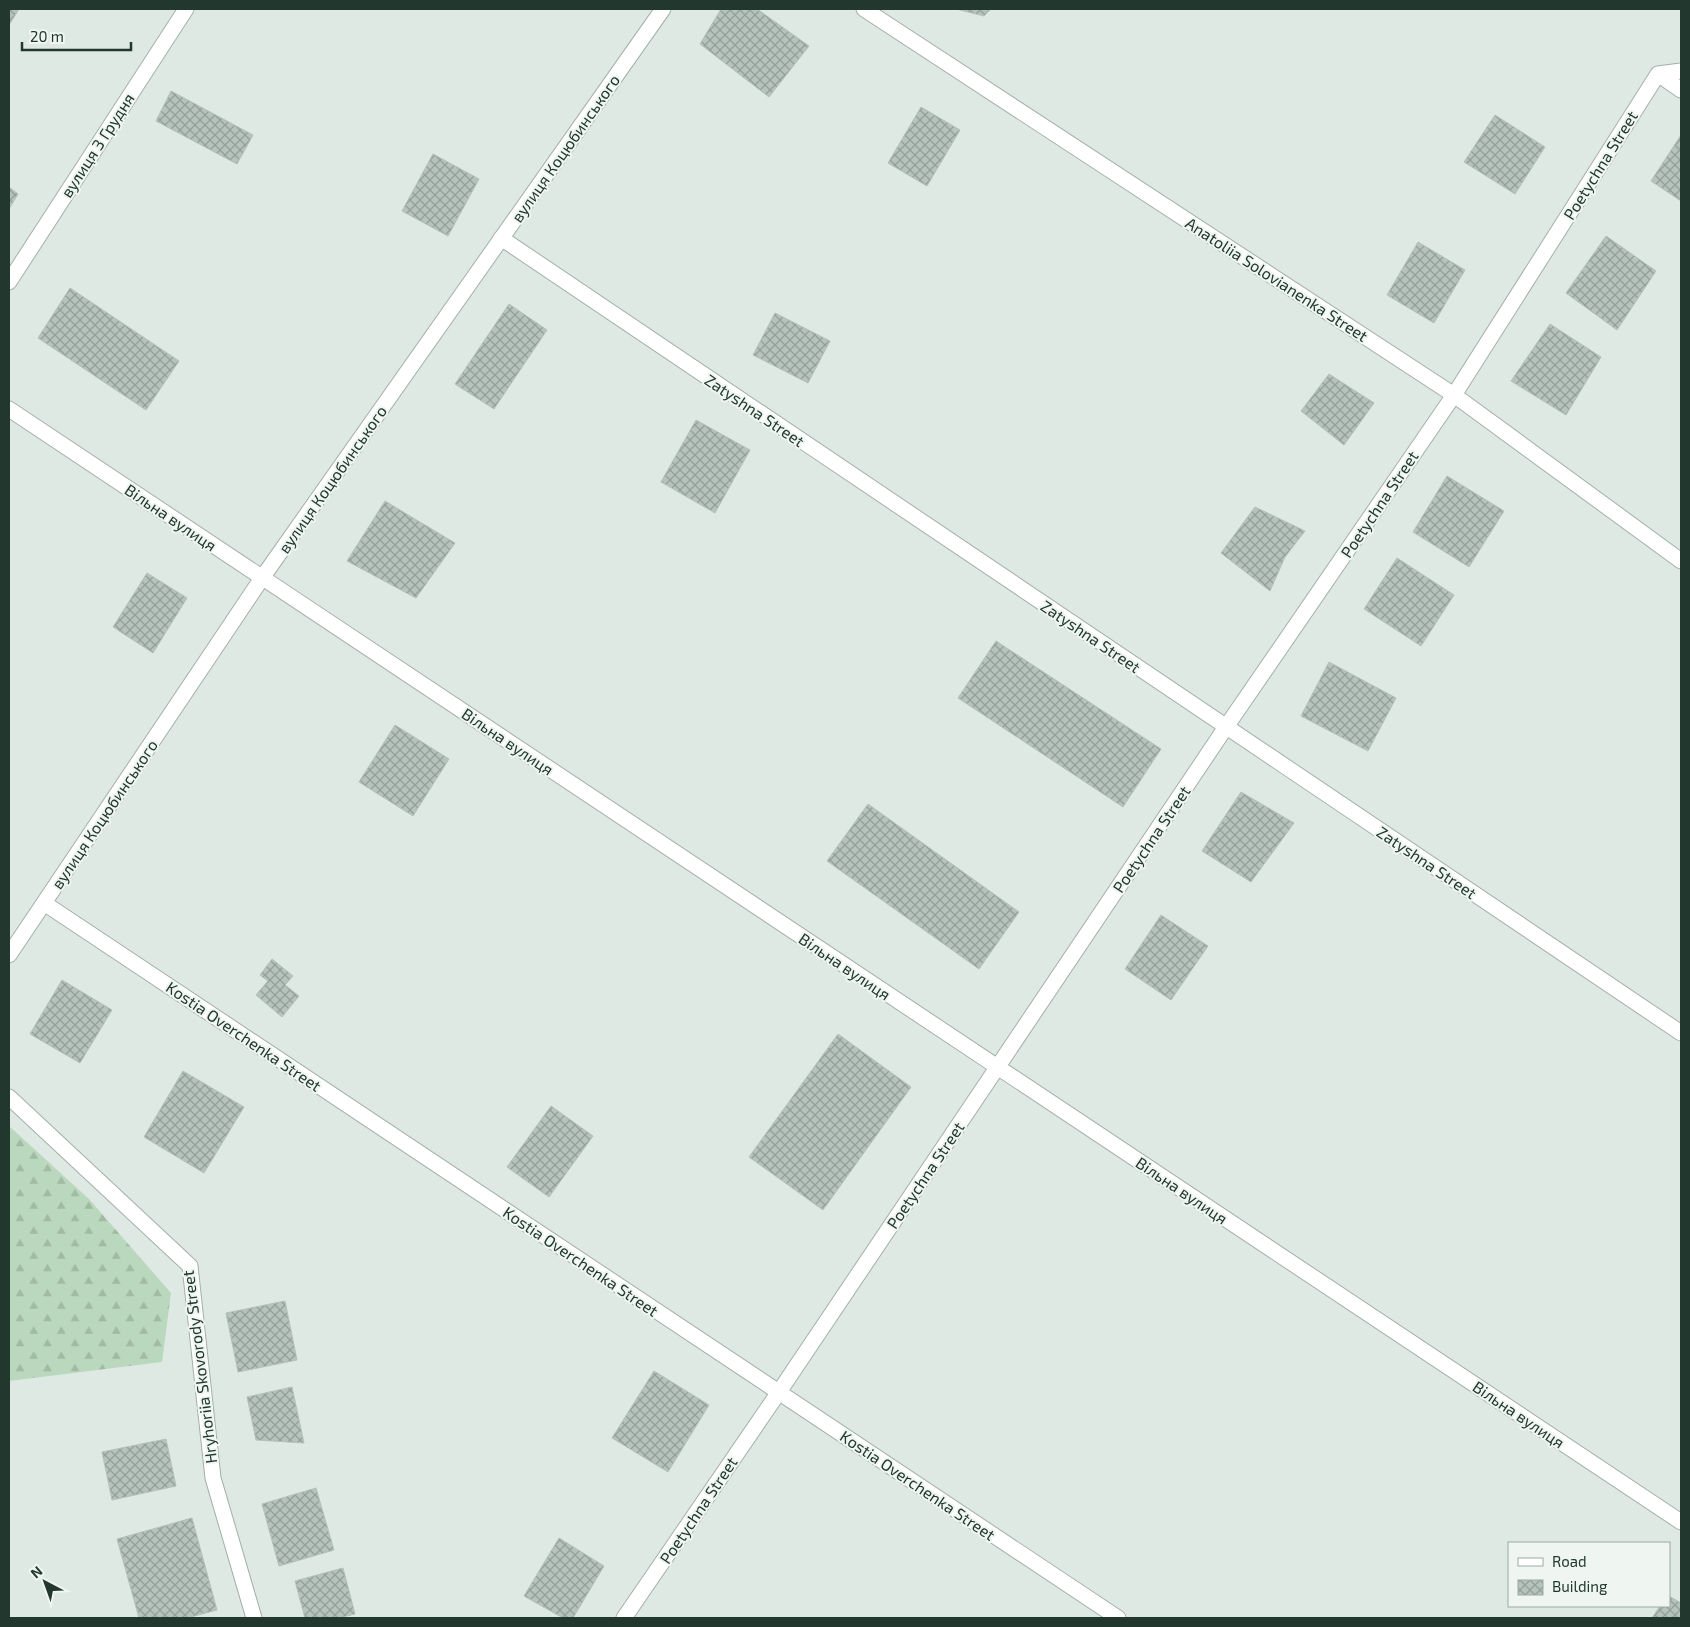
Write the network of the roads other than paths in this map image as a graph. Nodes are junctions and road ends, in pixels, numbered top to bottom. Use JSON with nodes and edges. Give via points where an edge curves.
{"nodes":[{"id":1,"x":186,"y":9,"type":"edge"},
{"id":2,"x":662,"y":9,"type":"edge"},
{"id":3,"x":864,"y":9,"type":"edge"},
{"id":4,"x":1681,"y":71,"type":"edge"},
{"id":5,"x":1658,"y":74,"type":"junction"},
{"id":6,"x":1681,"y":90,"type":"edge"},
{"id":7,"x":501,"y":238,"type":"junction"},
{"id":8,"x":9,"y":282,"type":"edge"},
{"id":9,"x":1454,"y":395,"type":"junction"},
{"id":10,"x":9,"y":409,"type":"edge"},
{"id":11,"x":1681,"y":561,"type":"edge"},
{"id":12,"x":262,"y":578,"type":"junction"},
{"id":13,"x":1226,"y":727,"type":"junction"},
{"id":14,"x":44,"y":903,"type":"junction"},
{"id":15,"x":9,"y":955,"type":"edge"},
{"id":16,"x":1681,"y":1033,"type":"edge"},
{"id":17,"x":998,"y":1067,"type":"junction"},
{"id":18,"x":9,"y":1097,"type":"edge"},
{"id":19,"x":779,"y":1392,"type":"junction"},
{"id":20,"x":1681,"y":1522,"type":"edge"},
{"id":21,"x":254,"y":1618,"type":"edge"},
{"id":22,"x":624,"y":1618,"type":"edge"},
{"id":23,"x":1118,"y":1618,"type":"edge"}],
"edges":[{"from":1,"to":8,"type":"street","name":"вулиця 3 Грудня"},
{"from":2,"to":7,"type":"street","name":"вулиця Коцюбинського"},
{"from":3,"to":9,"type":"street","name":"Anatoliia Solovianenka Street"},
{"from":4,"to":5,"type":"street"},
{"from":5,"to":6,"type":"street"},
{"from":5,"to":9,"type":"street","name":"Poetychna Street"},
{"from":7,"to":12,"type":"street","name":"вулиця Коцюбинського"},
{"from":7,"to":13,"type":"street","name":"Zatyshna Street"},
{"from":9,"to":11,"type":"street","name":"Anatoliia Solovianenka Street"},
{"from":9,"to":13,"type":"street","name":"Poetychna Street"},
{"from":10,"to":12,"type":"street","name":"Вільна вулиця"},
{"from":12,"to":14,"type":"street","name":"вулиця Коцюбинського"},
{"from":12,"to":17,"type":"street","name":"Вільна вулиця"},
{"from":13,"to":16,"type":"street","name":"Zatyshna Street"},
{"from":13,"to":17,"type":"street","name":"Poetychna Street"},
{"from":14,"to":15,"type":"street","name":"вулиця Коцюбинського"},
{"from":14,"to":19,"type":"street","name":"Kostia Overchenka Street"},
{"from":17,"to":19,"type":"street","name":"Poetychna Street"},
{"from":17,"to":20,"type":"street","name":"Вільна вулиця"},
{"from":18,"to":21,"type":"street","name":"Hryhoriia Skovorody Street","via":[[190,1266],[213,1478]]},
{"from":19,"to":22,"type":"street","name":"Poetychna Street"},
{"from":19,"to":23,"type":"street","name":"Kostia Overchenka Street"}]}
